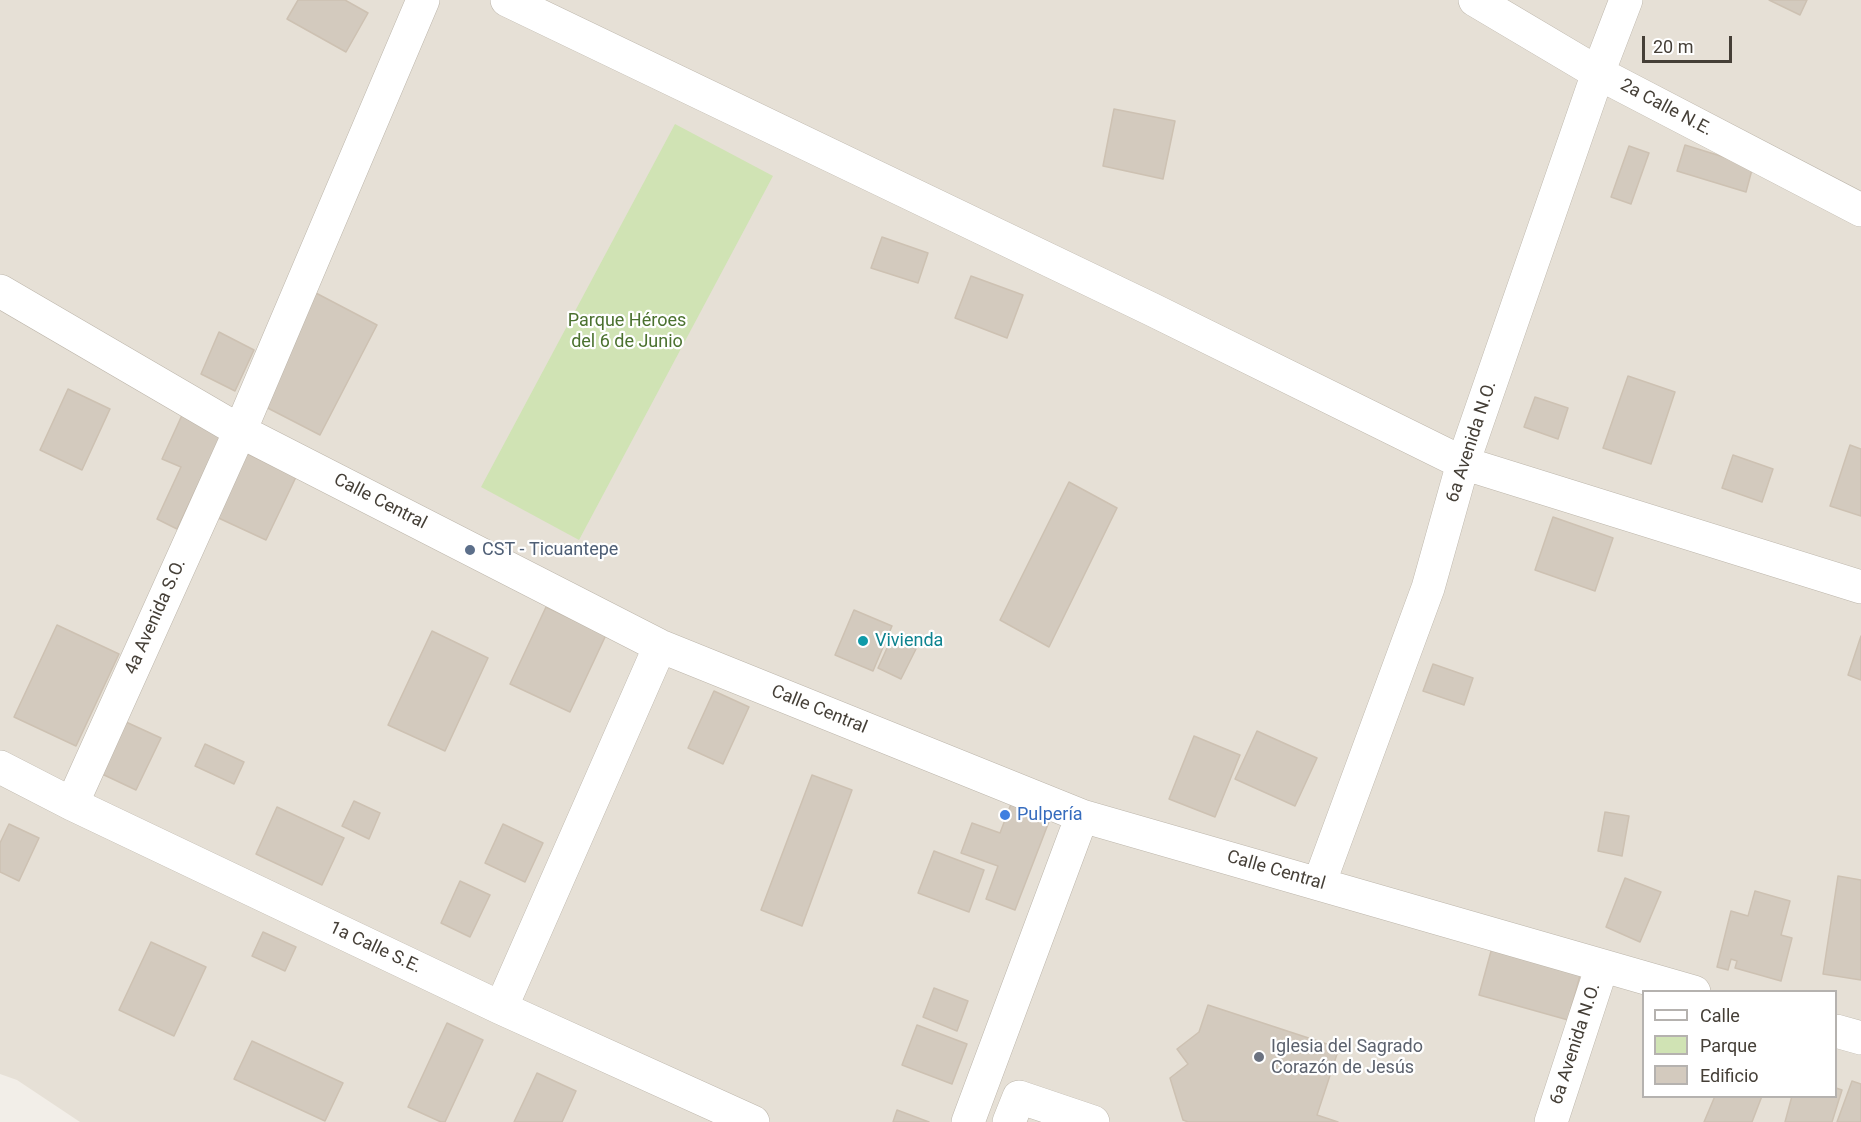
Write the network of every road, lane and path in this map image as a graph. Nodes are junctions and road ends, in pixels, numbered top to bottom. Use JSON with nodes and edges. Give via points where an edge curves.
{"nodes":[{"id":1,"x":423,"y":0,"type":"edge"},
{"id":2,"x":507,"y":0,"type":"edge"},
{"id":3,"x":1475,"y":0,"type":"edge"},
{"id":4,"x":1626,"y":0,"type":"edge"},
{"id":5,"x":1598,"y":73,"type":"junction"},
{"id":6,"x":1861,"y":210,"type":"edge"},
{"id":7,"x":0,"y":291,"type":"edge"},
{"id":8,"x":240,"y":430,"type":"junction"},
{"id":9,"x":1463,"y":463,"type":"junction"},
{"id":10,"x":1861,"y":587,"type":"edge"},
{"id":11,"x":660,"y":646,"type":"junction"},
{"id":12,"x":0,"y":767,"type":"edge"},
{"id":13,"x":72,"y":804,"type":"junction"},
{"id":14,"x":1082,"y":816,"type":"junction"},
{"id":15,"x":1319,"y":884,"type":"junction"},
{"id":16,"x":1602,"y":966,"type":"junction"},
{"id":17,"x":1687,"y":990,"type":"edge"},
{"id":18,"x":501,"y":1008,"type":"junction"},
{"id":19,"x":1837,"y":1031,"type":"edge"},
{"id":20,"x":1861,"y":1038,"type":"edge"},
{"id":21,"x":753,"y":1122,"type":"edge"},
{"id":22,"x":968,"y":1122,"type":"edge"},
{"id":23,"x":1009,"y":1122,"type":"edge"},
{"id":24,"x":1093,"y":1122,"type":"edge"},
{"id":25,"x":1551,"y":1122,"type":"edge"}],
"edges":[{"from":1,"to":8,"type":"street","name":"4a Avenida S.O."},
{"from":2,"to":9,"type":"street"},
{"from":3,"to":5,"type":"street","name":"2a Calle N.E."},
{"from":4,"to":5,"type":"street","name":"6a Avenida N.O."},
{"from":5,"to":6,"type":"street","name":"2a Calle N.E."},
{"from":5,"to":9,"type":"street","name":"6a Avenida N.O."},
{"from":7,"to":8,"type":"street","name":"Calle Central"},
{"from":8,"to":11,"type":"street","name":"Calle Central"},
{"from":8,"to":13,"type":"street","name":"4a Avenida S.O."},
{"from":9,"to":10,"type":"street"},
{"from":9,"to":15,"type":"street","name":"6a Avenida N.O.","via":[[1428,588]]},
{"from":11,"to":14,"type":"street","name":"Calle Central"},
{"from":11,"to":18,"type":"street"},
{"from":12,"to":13,"type":"street","name":"1a Calle S.E."},
{"from":13,"to":18,"type":"street","name":"1a Calle S.E."},
{"from":14,"to":15,"type":"street","name":"Calle Central"},
{"from":14,"to":22,"type":"street"},
{"from":15,"to":16,"type":"street","name":"Calle Central"},
{"from":16,"to":17,"type":"street","name":"Calle Central"},
{"from":16,"to":25,"type":"street","name":"6a Avenida N.O."},
{"from":18,"to":21,"type":"street","name":"1a Calle S.E."},
{"from":19,"to":20,"type":"street"},
{"from":23,"to":24,"type":"street","via":[[1019,1097]]}]}
